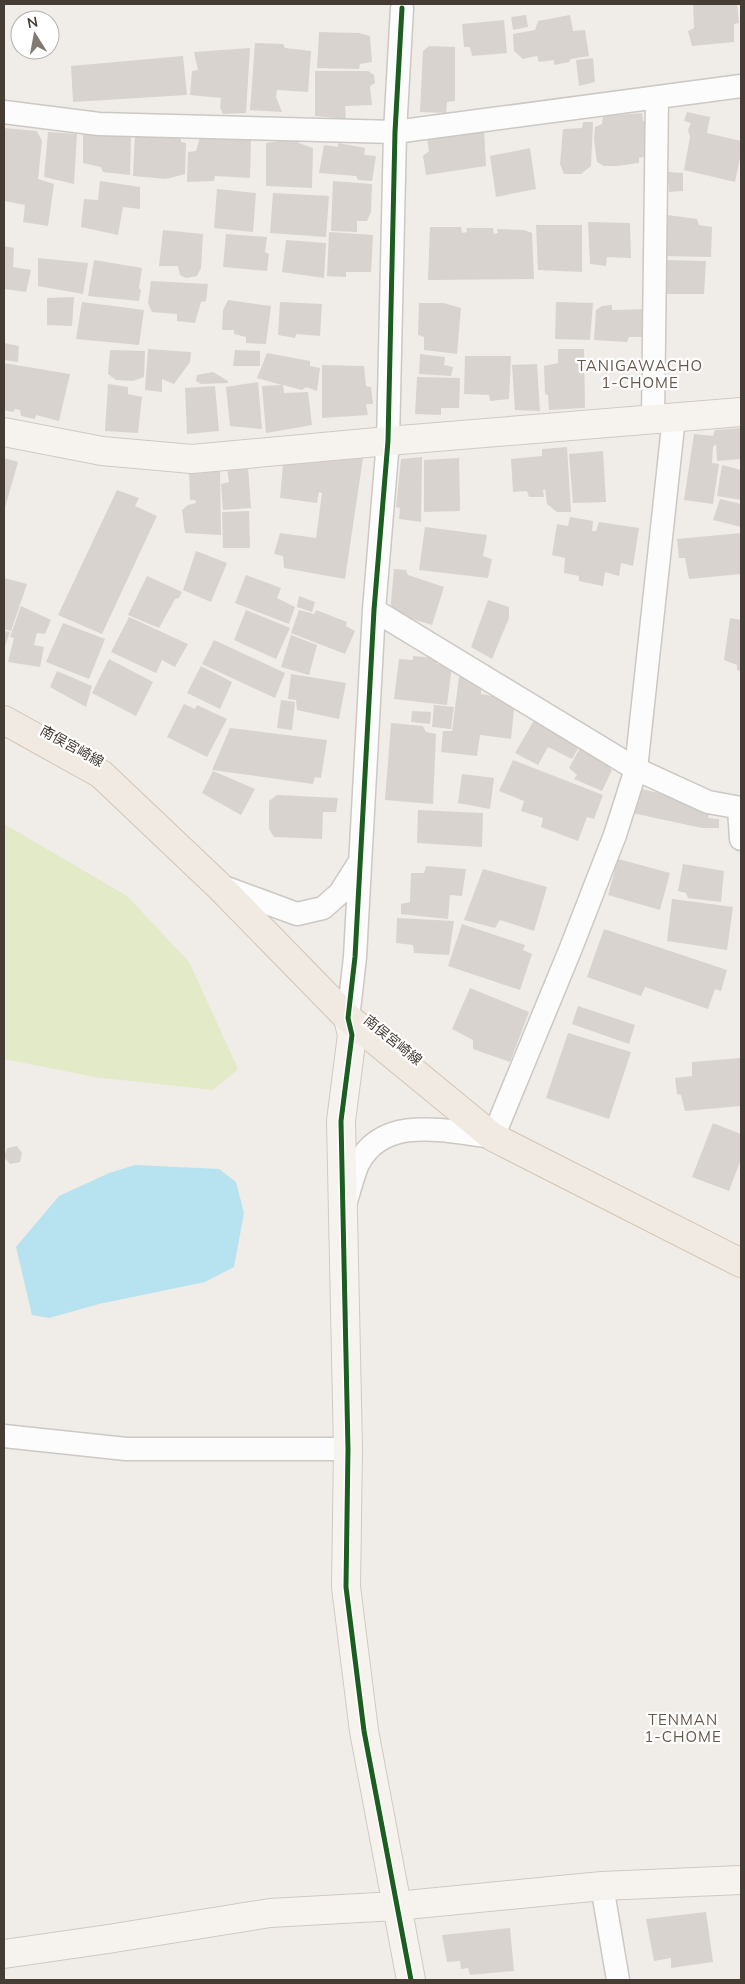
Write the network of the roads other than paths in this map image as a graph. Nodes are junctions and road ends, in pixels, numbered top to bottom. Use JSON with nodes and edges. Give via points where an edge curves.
{"nodes":[{"id":1,"x":402,"y":8,"type":"dead end"},
{"id":2,"x":741,"y":86,"type":"edge"},
{"id":3,"x":657,"y":97,"type":"junction"},
{"id":4,"x":4,"y":112,"type":"edge"},
{"id":5,"x":395,"y":132,"type":"junction"},
{"id":6,"x":741,"y":412,"type":"edge"},
{"id":7,"x":664,"y":418,"type":"junction"},
{"id":8,"x":4,"y":432,"type":"edge"},
{"id":9,"x":388,"y":441,"type":"junction"},
{"id":10,"x":374,"y":610,"type":"junction"},
{"id":11,"x":4,"y":720,"type":"edge"},
{"id":12,"x":636,"y":769,"type":"junction"},
{"id":13,"x":740,"y":808,"type":"edge"},
{"id":14,"x":741,"y":839,"type":"edge"},
{"id":15,"x":361,"y":860,"type":"junction"},
{"id":16,"x":218,"y":885,"type":"junction"},
{"id":17,"x":348,"y":1018,"type":"junction"},
{"id":18,"x":493,"y":1137,"type":"junction"},
{"id":19,"x":343,"y":1211,"type":"junction"},
{"id":20,"x":741,"y":1263,"type":"edge"},
{"id":21,"x":4,"y":1436,"type":"edge"},
{"id":22,"x":348,"y":1449,"type":"junction"},
{"id":23,"x":741,"y":1880,"type":"edge"},
{"id":24,"x":602,"y":1886,"type":"junction"},
{"id":25,"x":396,"y":1906,"type":"junction"},
{"id":26,"x":4,"y":1954,"type":"edge"},
{"id":27,"x":411,"y":1980,"type":"edge"},
{"id":28,"x":618,"y":1980,"type":"edge"}],
"edges":[{"from":1,"to":5,"type":"street"},
{"from":2,"to":3,"type":"street"},
{"from":3,"to":5,"type":"street"},
{"from":3,"to":7,"type":"street"},
{"from":4,"to":5,"type":"street","via":[[99,124]]},
{"from":5,"to":9,"type":"street"},
{"from":6,"to":7,"type":"street"},
{"from":7,"to":9,"type":"street"},
{"from":7,"to":12,"type":"street"},
{"from":8,"to":9,"type":"street","via":[[102,451],[192,459]]},
{"from":9,"to":10,"type":"street"},
{"from":10,"to":12,"type":"street"},
{"from":10,"to":15,"type":"street"},
{"from":11,"to":16,"type":"main road","name":"南俣宮崎線","via":[[101,774]]},
{"from":12,"to":13,"type":"street","via":[[708,802]]},
{"from":12,"to":18,"type":"street","via":[[615,835]]},
{"from":13,"to":14,"type":"street"},
{"from":15,"to":16,"type":"street","via":[[340,893],[323,908],[296,914]]},
{"from":15,"to":17,"type":"street"},
{"from":16,"to":17,"type":"main road","name":"南俣宮崎線"},
{"from":17,"to":18,"type":"main road","name":"南俣宮崎線"},
{"from":17,"to":19,"type":"street","via":[[352,1035],[341,1121]]},
{"from":18,"to":19,"type":"street","via":[[423,1129],[394,1132],[374,1143],[359,1164]]},
{"from":18,"to":20,"type":"main road","name":"南俣宮崎線"},
{"from":19,"to":22,"type":"street"},
{"from":21,"to":22,"type":"street","via":[[126,1449]]},
{"from":22,"to":25,"type":"street","via":[[346,1587],[364,1731]]},
{"from":23,"to":24,"type":"street"},
{"from":24,"to":25,"type":"street"},
{"from":24,"to":28,"type":"street"},
{"from":25,"to":26,"type":"street","via":[[270,1913]]},
{"from":25,"to":27,"type":"street"}]}
